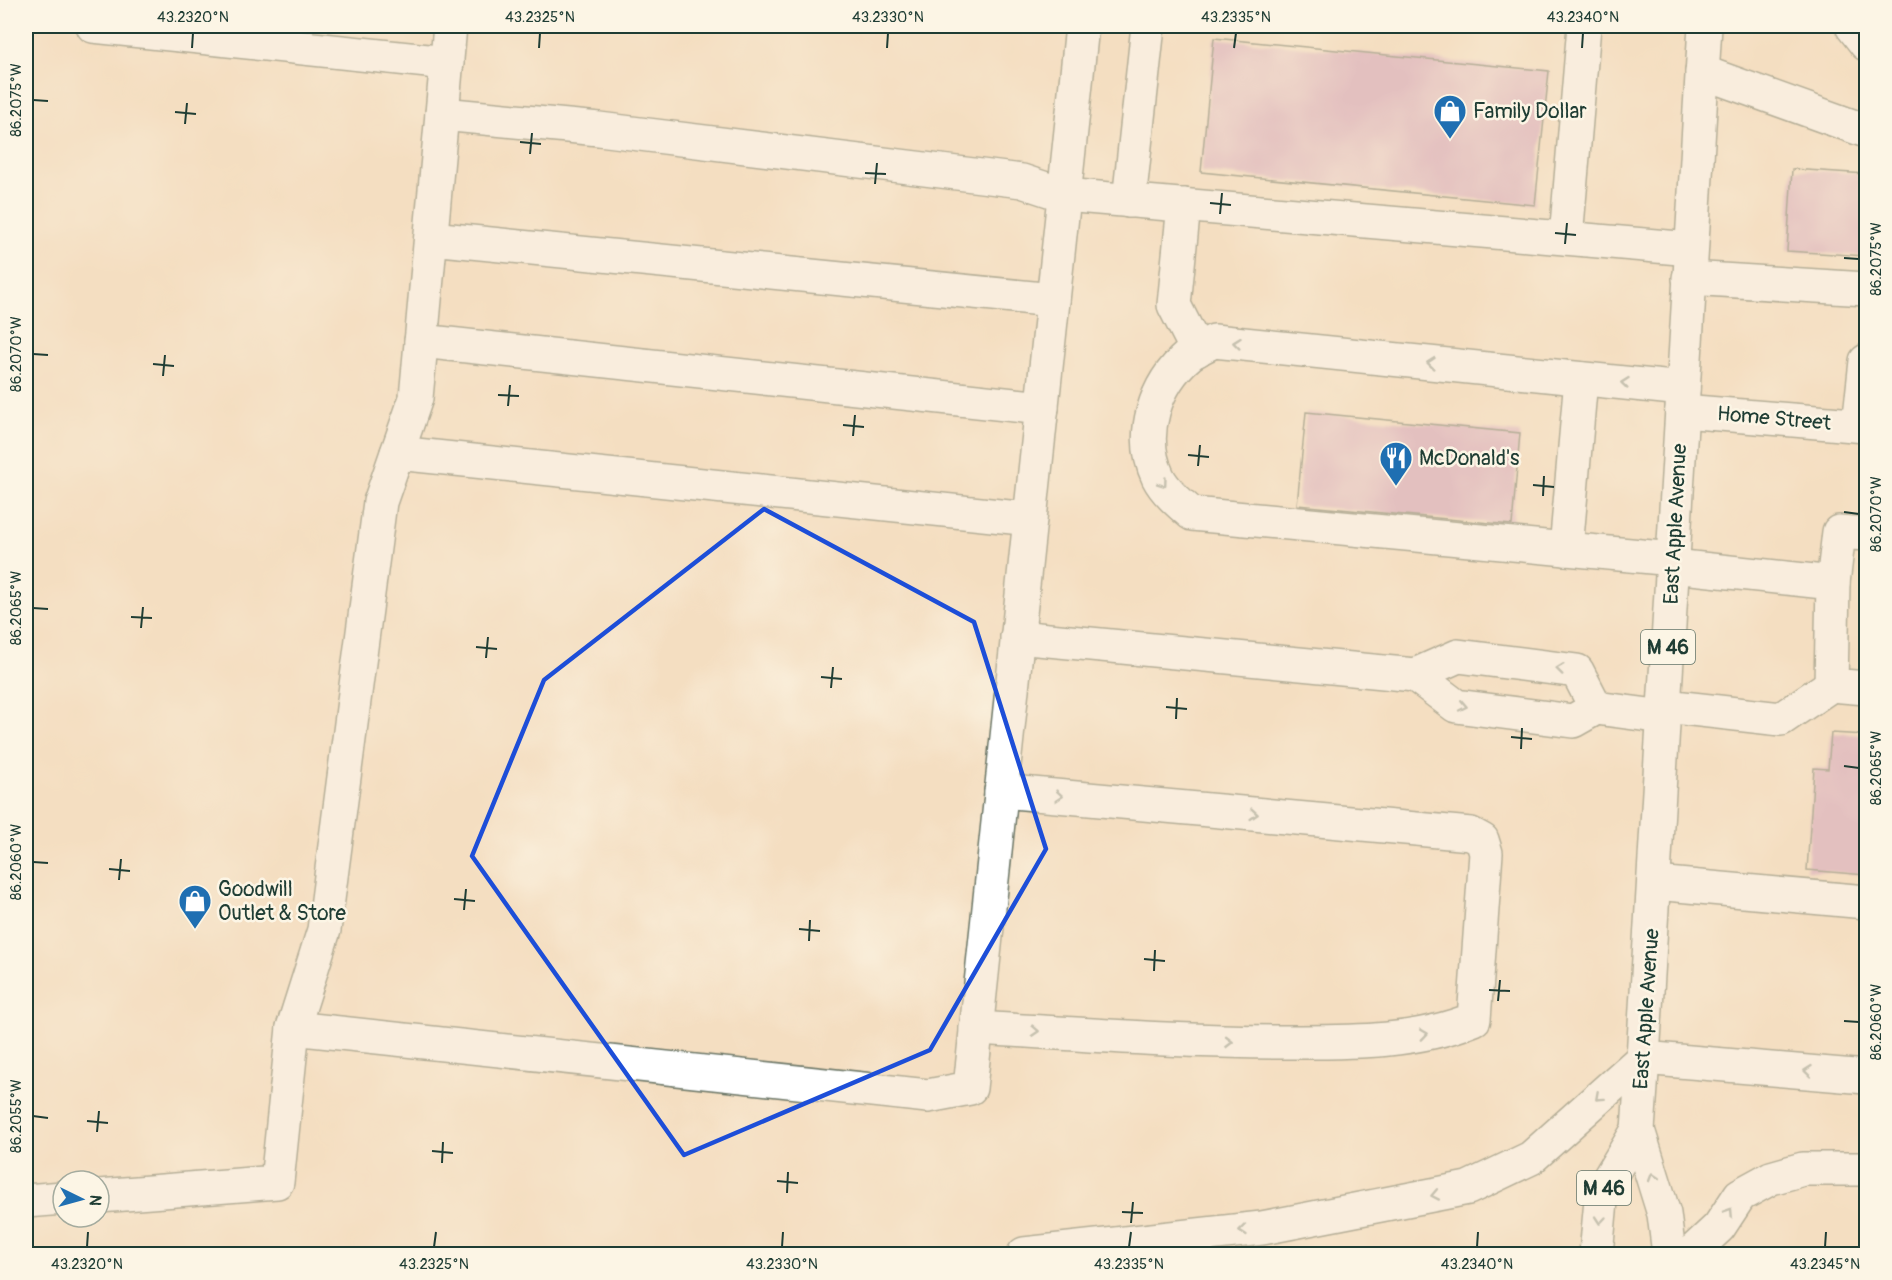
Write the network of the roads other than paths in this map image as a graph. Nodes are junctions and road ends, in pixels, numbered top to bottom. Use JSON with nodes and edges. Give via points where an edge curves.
{"nodes":[{"id":1,"x":93,"y":26,"type":"edge"},
{"id":2,"x":450,"y":26,"type":"edge"},
{"id":3,"x":1082,"y":26,"type":"edge"},
{"id":4,"x":1148,"y":26,"type":"edge"},
{"id":5,"x":1584,"y":26,"type":"edge"},
{"id":6,"x":1705,"y":26,"type":"edge"},
{"id":7,"x":1852,"y":26,"type":"edge"},
{"id":8,"x":1866,"y":44,"type":"edge"},
{"id":9,"x":447,"y":63,"type":"junction"},
{"id":10,"x":1702,"y":72,"type":"junction"},
{"id":11,"x":442,"y":114,"type":"junction"},
{"id":12,"x":1866,"y":131,"type":"edge"},
{"id":13,"x":1064,"y":195,"type":"junction"},
{"id":14,"x":1129,"y":201,"type":"junction"},
{"id":15,"x":1184,"y":206,"type":"junction"},
{"id":16,"x":431,"y":238,"type":"junction"},
{"id":17,"x":1566,"y":238,"type":"junction"},
{"id":18,"x":1690,"y":263,"type":"junction"},
{"id":19,"x":1866,"y":289,"type":"edge"},
{"id":20,"x":1053,"y":300,"type":"junction"},
{"id":21,"x":421,"y":341,"type":"junction"},
{"id":22,"x":1197,"y":350,"type":"junction"},
{"id":23,"x":1866,"y":362,"type":"edge"},
{"id":24,"x":1581,"y":379,"type":"junction"},
{"id":25,"x":1682,"y":400,"type":"junction"},
{"id":26,"x":1042,"y":408,"type":"junction"},
{"id":27,"x":1863,"y":426,"type":"edge"},
{"id":28,"x":397,"y":453,"type":"junction"},
{"id":29,"x":1030,"y":519,"type":"junction"},
{"id":30,"x":1866,"y":534,"type":"edge"},
{"id":31,"x":1566,"y":549,"type":"junction"},
{"id":32,"x":1673,"y":562,"type":"junction"},
{"id":33,"x":1833,"y":583,"type":"junction"},
{"id":34,"x":1017,"y":637,"type":"junction"},
{"id":35,"x":1415,"y":675,"type":"junction"},
{"id":36,"x":1831,"y":685,"type":"junction"},
{"id":37,"x":1866,"y":688,"type":"edge"},
{"id":38,"x":1596,"y":708,"type":"junction"},
{"id":39,"x":1664,"y":711,"type":"junction"},
{"id":40,"x":1001,"y":791,"type":"junction"},
{"id":41,"x":1655,"y":883,"type":"junction"},
{"id":42,"x":1866,"y":902,"type":"edge"},
{"id":43,"x":293,"y":1028,"type":"junction"},
{"id":44,"x":976,"y":1028,"type":"junction"},
{"id":45,"x":1643,"y":1058,"type":"junction"},
{"id":46,"x":1866,"y":1077,"type":"edge"},
{"id":47,"x":1638,"y":1130,"type":"junction"},
{"id":48,"x":1866,"y":1169,"type":"edge"},
{"id":49,"x":111,"y":1195,"type":"edge"},
{"id":50,"x":51,"y":1199,"type":"edge"},
{"id":51,"x":26,"y":1201,"type":"edge"},
{"id":52,"x":1024,"y":1254,"type":"edge"},
{"id":53,"x":1596,"y":1254,"type":"edge"},
{"id":54,"x":1669,"y":1254,"type":"edge"},
{"id":55,"x":1690,"y":1254,"type":"edge"}],
"edges":[{"from":1,"to":9,"type":"main road"},
{"from":2,"to":9,"type":"main road"},
{"from":3,"to":13,"type":"main road"},
{"from":4,"to":14,"type":"main road"},
{"from":5,"to":17,"type":"main road"},
{"from":6,"to":10,"type":"main road","name":"East Apple Avenue","number":"M 46"},
{"from":7,"to":8,"type":"main road"},
{"from":9,"to":11,"type":"main road"},
{"from":10,"to":12,"type":"main road"},
{"from":10,"to":18,"type":"main road","name":"East Apple Avenue","number":"M 46"},
{"from":11,"to":13,"type":"main road","via":[[599,129],[1022,181]]},
{"from":11,"to":16,"type":"main road"},
{"from":13,"to":14,"type":"main road"},
{"from":13,"to":20,"type":"main road"},
{"from":14,"to":15,"type":"main road"},
{"from":15,"to":17,"type":"main road"},
{"from":15,"to":22,"type":"main road","via":[[1174,305]]},
{"from":16,"to":20,"type":"main road"},
{"from":16,"to":21,"type":"main road"},
{"from":17,"to":18,"type":"main road"},
{"from":18,"to":19,"type":"main road"},
{"from":18,"to":25,"type":"main road","name":"East Apple Avenue","number":"M 46"},
{"from":20,"to":26,"type":"main road"},
{"from":21,"to":26,"type":"main road"},
{"from":21,"to":28,"type":"main road","via":[[416,398]]},
{"from":24,"to":22,"type":"main road","name":"Home Street","one_way":true,"via":[[1214,341]]},
{"from":22,"to":31,"type":"main road","one_way":true,"via":[[1169,379],[1152,410],[1149,445],[1158,477],[1192,514]]},
{"from":23,"to":27,"type":"main road"},
{"from":25,"to":24,"type":"main road","name":"Home Street","one_way":true},
{"from":24,"to":31,"type":"main road"},
{"from":25,"to":27,"type":"main road","name":"Home Street"},
{"from":25,"to":32,"type":"main road","name":"East Apple Avenue","number":"M 46"},
{"from":26,"to":29,"type":"main road"},
{"from":28,"to":29,"type":"main road"},
{"from":28,"to":43,"type":"main road","via":[[380,502],[324,930]]},
{"from":29,"to":34,"type":"main road"},
{"from":30,"to":33,"type":"main road","via":[[1839,532]]},
{"from":31,"to":32,"type":"main road"},
{"from":32,"to":33,"type":"main road"},
{"from":32,"to":39,"type":"main road","name":"East Apple Avenue","number":"M 46"},
{"from":33,"to":36,"type":"main road"},
{"from":34,"to":35,"type":"main road"},
{"from":34,"to":40,"type":"main road"},
{"from":35,"to":38,"type":"main road","one_way":true,"via":[[1455,705],[1573,721]]},
{"from":38,"to":35,"type":"main road","one_way":true,"via":[[1577,671],[1458,656]]},
{"from":36,"to":37,"type":"main road"},
{"from":36,"to":39,"type":"main road","via":[[1781,719]]},
{"from":38,"to":39,"type":"main road"},
{"from":39,"to":41,"type":"main road","name":"East Apple Avenue","number":"M 46"},
{"from":40,"to":44,"type":"main road"},
{"from":40,"to":44,"type":"main road","via":[[1471,834],[1482,840],[1486,853],[1474,1019],[1442,1032],[1362,1042],[1217,1042]]},
{"from":41,"to":42,"type":"main road"},
{"from":41,"to":45,"type":"main road","name":"East Apple Avenue","number":"M 46"},
{"from":43,"to":44,"type":"main road","via":[[928,1096],[970,1088]]},
{"from":43,"to":49,"type":"main road","via":[[277,1182]]},
{"from":46,"to":45,"type":"main road","one_way":true},
{"from":45,"to":47,"type":"main road","name":"East Apple Avenue","number":"M 46"},
{"from":45,"to":52,"type":"main road","one_way":true,"via":[[1531,1158],[1468,1188],[1262,1228]]},
{"from":47,"to":53,"type":"main road","name":"East Apple Avenue","number":"M 46","one_way":true,"via":[[1602,1190]]},
{"from":54,"to":47,"type":"main road","name":"East Apple Avenue","number":"M 46","one_way":true,"via":[[1664,1214]]},
{"from":55,"to":48,"type":"main road","one_way":true,"via":[[1719,1227],[1740,1196],[1772,1178],[1803,1169]]},
{"from":50,"to":51,"type":"main road"}]}
